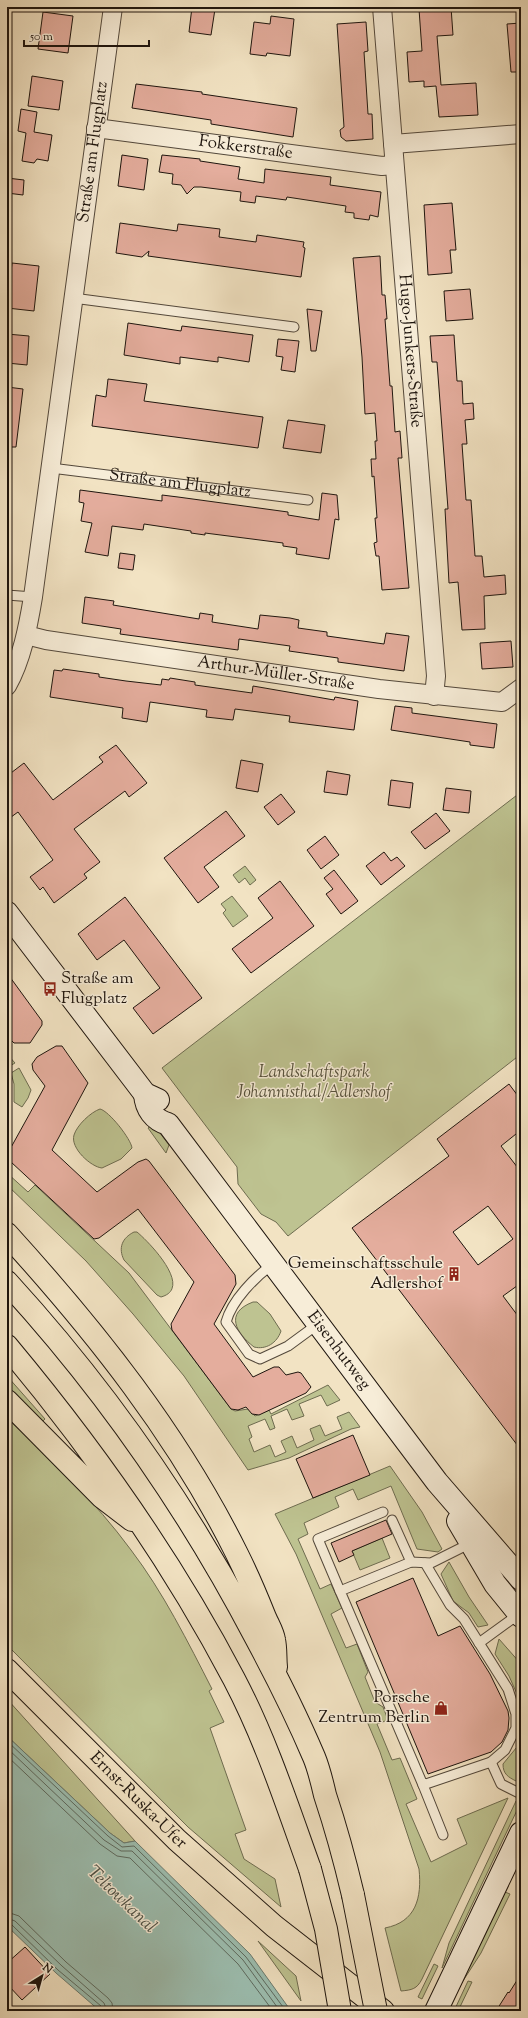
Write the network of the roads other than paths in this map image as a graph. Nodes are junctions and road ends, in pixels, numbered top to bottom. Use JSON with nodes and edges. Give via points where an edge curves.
{"nodes":[{"id":1,"x":113,"y":7,"type":"edge"},
{"id":2,"x":382,"y":7,"type":"edge"},
{"id":3,"x":96,"y":128,"type":"junction"},
{"id":4,"x":521,"y":134,"type":"edge"},
{"id":5,"x":393,"y":144,"type":"junction"},
{"id":6,"x":394,"y":165,"type":"junction"},
{"id":7,"x":74,"y":298,"type":"junction"},
{"id":8,"x":294,"y":327,"type":"dead end"},
{"id":9,"x":51,"y":468,"type":"junction"},
{"id":10,"x":308,"y":500,"type":"dead end"},
{"id":11,"x":7,"y":595,"type":"edge"},
{"id":12,"x":34,"y":597,"type":"junction"},
{"id":13,"x":26,"y":635,"type":"junction"},
{"id":14,"x":7,"y":686,"type":"edge"},
{"id":15,"x":521,"y":688,"type":"edge"},
{"id":16,"x":434,"y":696,"type":"junction"},
{"id":17,"x":7,"y":913,"type":"edge"},
{"id":18,"x":7,"y":1234,"type":"edge"},
{"id":19,"x":273,"y":1264,"type":"junction"},
{"id":20,"x":7,"y":1282,"type":"edge"},
{"id":21,"x":318,"y":1324,"type":"junction"},
{"id":22,"x":7,"y":1346,"type":"edge"},
{"id":23,"x":7,"y":1401,"type":"edge"},
{"id":24,"x":437,"y":1482,"type":"junction"},
{"id":25,"x":383,"y":1512,"type":"dead end"},
{"id":26,"x":392,"y":1520,"type":"dead end"},
{"id":27,"x":147,"y":1531,"type":"junction"},
{"id":28,"x":471,"y":1543,"type":"junction"},
{"id":29,"x":411,"y":1562,"type":"junction"},
{"id":30,"x":425,"y":1563,"type":"junction"},
{"id":31,"x":521,"y":1579,"type":"edge"},
{"id":32,"x":340,"y":1591,"type":"junction"},
{"id":33,"x":520,"y":1615,"type":"edge"},
{"id":34,"x":479,"y":1644,"type":"junction"},
{"id":35,"x":7,"y":1670,"type":"edge"},
{"id":36,"x":277,"y":1676,"type":"junction"},
{"id":37,"x":491,"y":1762,"type":"junction"},
{"id":38,"x":423,"y":1786,"type":"junction"},
{"id":39,"x":521,"y":1794,"type":"edge"},
{"id":40,"x":521,"y":1832,"type":"edge"},
{"id":41,"x":443,"y":1835,"type":"dead end"},
{"id":42,"x":274,"y":1926,"type":"junction"},
{"id":43,"x":340,"y":2011,"type":"edge"},
{"id":44,"x":350,"y":2011,"type":"edge"},
{"id":45,"x":376,"y":2011,"type":"edge"},
{"id":46,"x":383,"y":2011,"type":"edge"},
{"id":47,"x":436,"y":2011,"type":"edge"}],
"edges":[{"from":1,"to":3,"type":"street","name":"Straße am Flugplatz"},
{"from":2,"to":5,"type":"street","name":"Hugo-Junkers-Straße"},
{"from":3,"to":6,"type":"street","name":"Fokkerstraße","via":[[382,166]]},
{"from":3,"to":7,"type":"street","name":"Straße am Flugplatz"},
{"from":4,"to":5,"type":"street"},
{"from":5,"to":6,"type":"street","name":"Hugo-Junkers-Straße"},
{"from":6,"to":16,"type":"street","name":"Hugo-Junkers-Straße","via":[[436,676]]},
{"from":7,"to":8,"type":"lane"},
{"from":7,"to":9,"type":"street","name":"Straße am Flugplatz"},
{"from":9,"to":10,"type":"lane","name":"Straße am Flugplatz"},
{"from":9,"to":12,"type":"street","name":"Straße am Flugplatz"},
{"from":11,"to":12,"type":"lane"},
{"from":12,"to":13,"type":"street","name":"Straße am Flugplatz"},
{"from":13,"to":14,"type":"street","name":"Straße am Flugplatz"},
{"from":13,"to":16,"type":"street","name":"Arthur-Müller-Straße"},
{"from":15,"to":16,"type":"street","name":"Arthur-Müller-Straße","via":[[502,702]]},
{"from":17,"to":19,"type":"street","name":"Eisenhutweg","via":[[145,1094],[156,1098],[168,1113],[168,1124]]},
{"from":18,"to":36,"type":"main road","via":[[109,1353],[159,1421],[192,1472],[248,1576],[274,1639]]},
{"from":19,"to":21,"type":"street","name":"Eisenhutweg"},
{"from":19,"to":21,"type":"lane","via":[[253,1280],[228,1315],[226,1322],[250,1354],[260,1359],[288,1346]]},
{"from":20,"to":36,"type":"main road","via":[[81,1370],[149,1459],[227,1582]]},
{"from":21,"to":24,"type":"street","name":"Eisenhutweg"},
{"from":22,"to":27,"type":"main road","via":[[114,1482]]},
{"from":23,"to":27,"type":"main road","via":[[102,1497]]},
{"from":24,"to":28,"type":"street","name":"Eisenhutweg"},
{"from":24,"to":31,"type":"street","name":"Eisenhutweg"},
{"from":25,"to":32,"type":"lane","via":[[318,1539]]},
{"from":26,"to":29,"type":"lane"},
{"from":27,"to":43,"type":"main road","bridge":true,"via":[[234,1679],[275,1769],[310,1869],[326,1929]]},
{"from":28,"to":30,"type":"lane","via":[[431,1563]]},
{"from":28,"to":33,"type":"street","name":"Eisenhutweg","via":[[495,1584]]},
{"from":29,"to":30,"type":"lane"},
{"from":29,"to":32,"type":"lane"},
{"from":30,"to":34,"type":"lane","via":[[450,1605],[464,1619]]},
{"from":32,"to":38,"type":"lane"},
{"from":33,"to":34,"type":"lane"},
{"from":34,"to":37,"type":"lane","via":[[508,1689],[516,1714],[516,1728],[505,1750]]},
{"from":35,"to":42,"type":"main road","name":"Ernst-Ruska-Ufer","via":[[177,1840]]},
{"from":36,"to":45,"type":"main road","bridge":true,"via":[[314,1758],[340,1842]]},
{"from":37,"to":38,"type":"lane"},
{"from":37,"to":39,"type":"lane","via":[[501,1784]]},
{"from":38,"to":41,"type":"lane"},
{"from":40,"to":47,"type":"street"},
{"from":42,"to":44,"type":"main road","name":"Ernst-Ruska-Ufer","via":[[292,1952]]},
{"from":42,"to":46,"type":"main road","name":"Ernst-Ruska-Ufer"}]}
